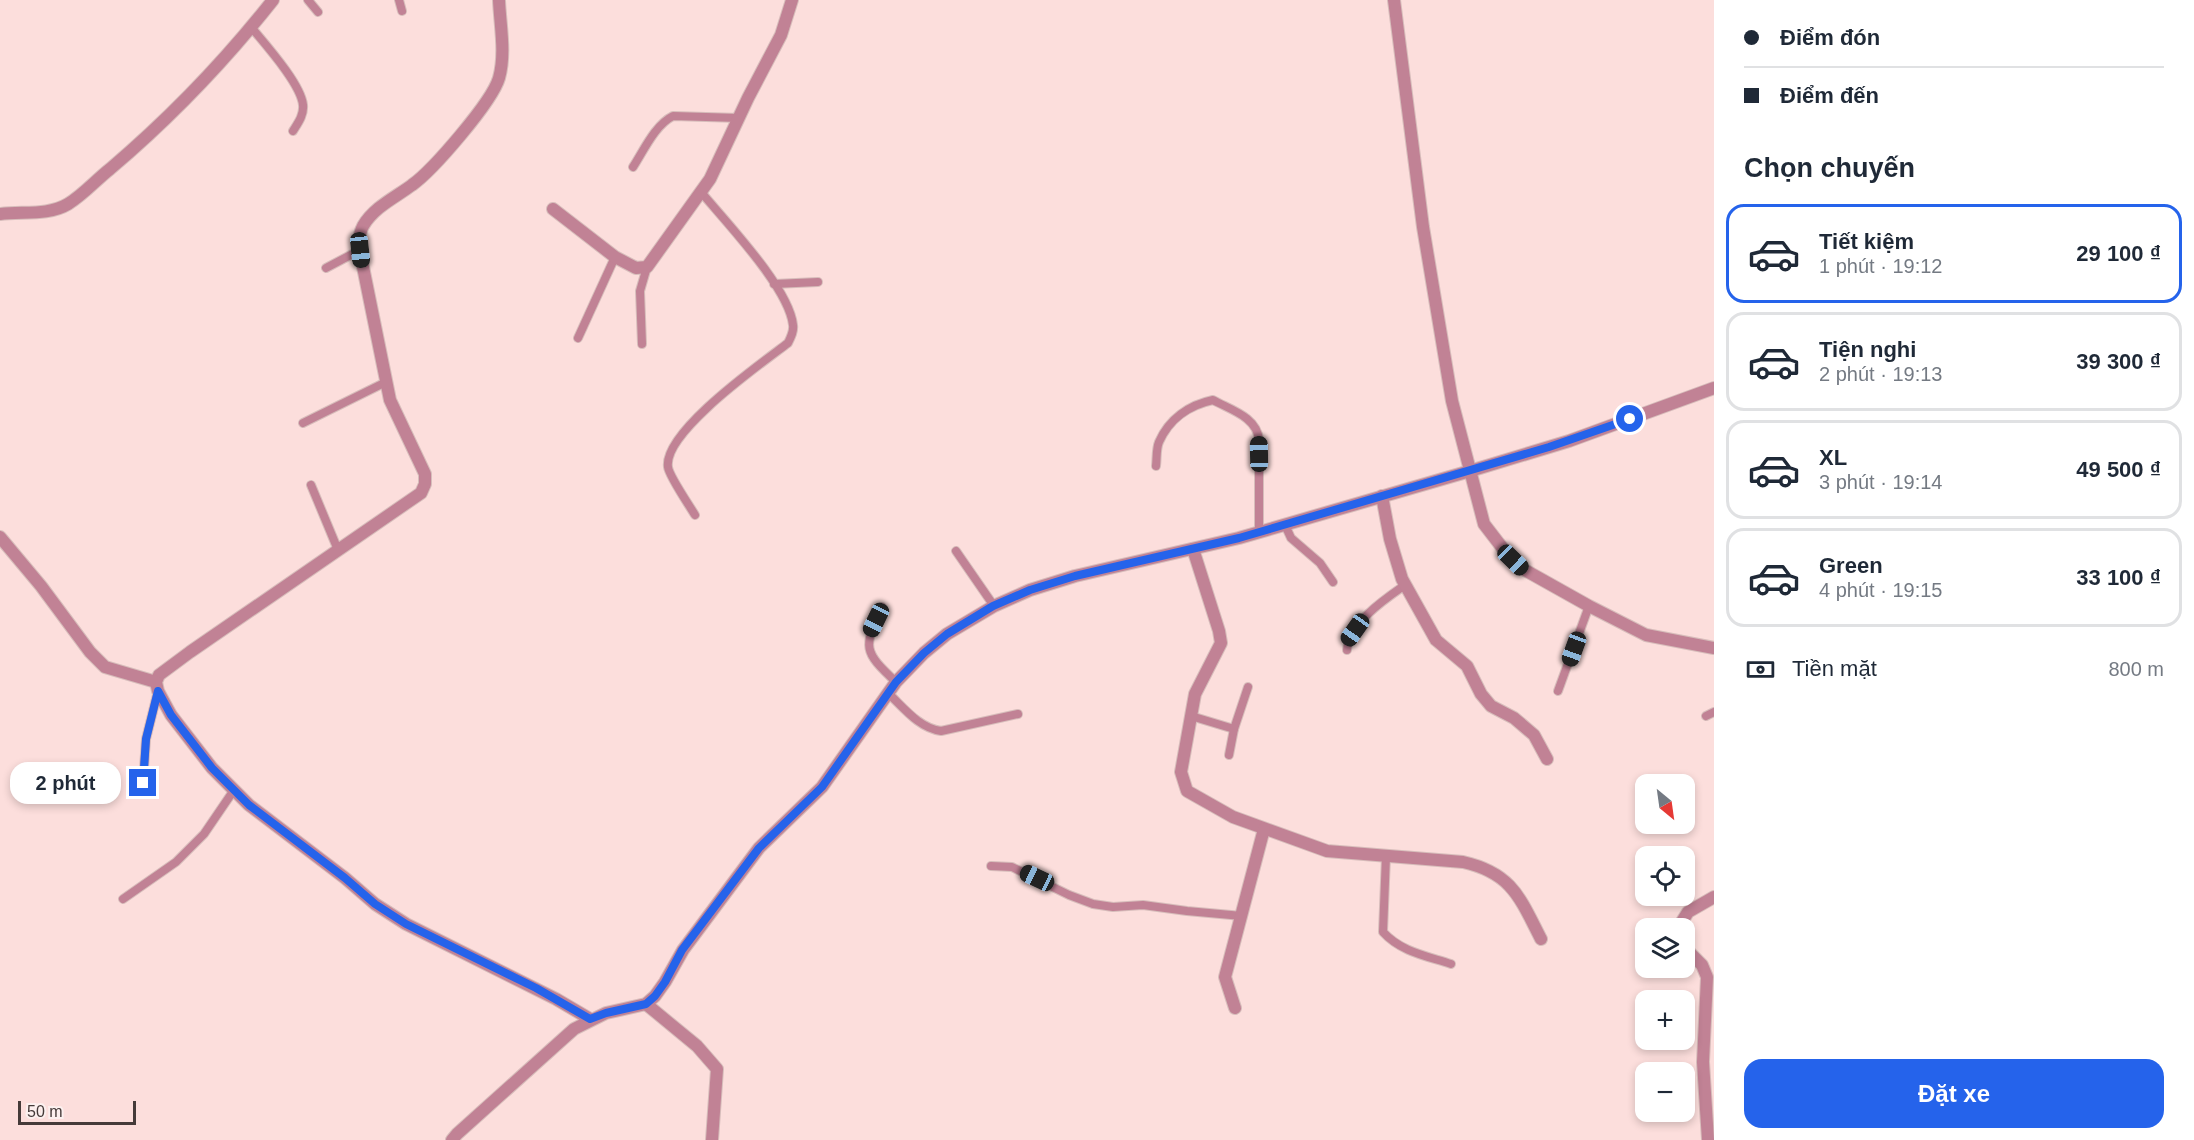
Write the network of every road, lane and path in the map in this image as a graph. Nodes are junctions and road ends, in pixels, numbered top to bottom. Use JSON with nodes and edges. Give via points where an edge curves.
{"nodes":[{"id":1,"x":273,"y":0,"type":"edge"},
{"id":2,"x":308,"y":0,"type":"edge"},
{"id":3,"x":399,"y":0,"type":"edge"},
{"id":4,"x":499,"y":0,"type":"edge"},
{"id":5,"x":792,"y":0,"type":"edge"},
{"id":6,"x":1394,"y":0,"type":"edge"},
{"id":7,"x":402,"y":11,"type":"dead end"},
{"id":8,"x":318,"y":12,"type":"dead end"},
{"id":9,"x":250,"y":27,"type":"junction"},
{"id":10,"x":739,"y":118,"type":"junction"},
{"id":11,"x":293,"y":131,"type":"dead end"},
{"id":12,"x":633,"y":166,"type":"dead end"},
{"id":13,"x":701,"y":192,"type":"junction"},
{"id":14,"x":554,"y":209,"type":"dead end"},
{"id":15,"x":0,"y":214,"type":"edge"},
{"id":16,"x":360,"y":250,"type":"junction"},
{"id":17,"x":615,"y":257,"type":"junction"},
{"id":18,"x":647,"y":267,"type":"junction"},
{"id":19,"x":326,"y":268,"type":"dead end"},
{"id":20,"x":818,"y":282,"type":"dead end"},
{"id":21,"x":774,"y":284,"type":"junction"},
{"id":22,"x":579,"y":338,"type":"dead end"},
{"id":23,"x":642,"y":344,"type":"dead end"},
{"id":24,"x":386,"y":382,"type":"junction"},
{"id":25,"x":1714,"y":388,"type":"edge"},
{"id":26,"x":303,"y":423,"type":"dead end"},
{"id":27,"x":1156,"y":466,"type":"dead end"},
{"id":28,"x":1470,"y":471,"type":"junction"},
{"id":29,"x":311,"y":485,"type":"dead end"},
{"id":30,"x":1382,"y":496,"type":"junction"},
{"id":31,"x":695,"y":515,"type":"dead end"},
{"id":32,"x":1285,"y":525,"type":"junction"},
{"id":33,"x":1259,"y":532,"type":"junction"},
{"id":34,"x":2,"y":542,"type":"edge"},
{"id":35,"x":1193,"y":549,"type":"junction"},
{"id":36,"x":338,"y":550,"type":"junction"},
{"id":37,"x":956,"y":551,"type":"dead end"},
{"id":38,"x":1333,"y":582,"type":"dead end"},
{"id":39,"x":1405,"y":585,"type":"junction"},
{"id":40,"x":993,"y":606,"type":"junction"},
{"id":41,"x":1589,"y":606,"type":"junction"},
{"id":42,"x":882,"y":607,"type":"dead end"},
{"id":43,"x":1714,"y":648,"type":"edge"},
{"id":44,"x":1347,"y":650,"type":"dead end"},
{"id":45,"x":157,"y":686,"type":"junction"},
{"id":46,"x":1248,"y":687,"type":"dead end"},
{"id":47,"x":892,"y":688,"type":"junction"},
{"id":48,"x":1558,"y":692,"type":"dead end"},
{"id":49,"x":1018,"y":714,"type":"dead end"},
{"id":50,"x":1191,"y":716,"type":"junction"},
{"id":51,"x":1234,"y":729,"type":"junction"},
{"id":52,"x":1229,"y":755,"type":"dead end"},
{"id":53,"x":1547,"y":759,"type":"dead end"},
{"id":54,"x":143,"y":783,"type":"dead end"},
{"id":55,"x":234,"y":790,"type":"junction"},
{"id":56,"x":1264,"y":829,"type":"junction"},
{"id":57,"x":1386,"y":856,"type":"junction"},
{"id":58,"x":991,"y":866,"type":"dead end"},
{"id":59,"x":1714,"y":897,"type":"edge"},
{"id":60,"x":123,"y":899,"type":"dead end"},
{"id":61,"x":1242,"y":915,"type":"junction"},
{"id":62,"x":1684,"y":918,"type":"edge"},
{"id":63,"x":1542,"y":939,"type":"dead end"},
{"id":64,"x":1695,"y":958,"type":"edge"},
{"id":65,"x":1451,"y":964,"type":"dead end"},
{"id":66,"x":646,"y":1004,"type":"junction"},
{"id":67,"x":1235,"y":1008,"type":"dead end"},
{"id":68,"x":590,"y":1019,"type":"junction"},
{"id":69,"x":714,"y":1138,"type":"edge"},
{"id":70,"x":452,"y":1140,"type":"edge"},
{"id":71,"x":1708,"y":1140,"type":"edge"}],
"edges":[{"from":1,"to":9,"type":"street"},
{"from":2,"to":8,"type":"lane"},
{"from":3,"to":7,"type":"lane"},
{"from":4,"to":16,"type":"street","via":[[502,47],[499,78],[490,96],[415,183],[370,217],[362,227]]},
{"from":5,"to":10,"type":"street","via":[[781,35]]},
{"from":6,"to":28,"type":"street","via":[[1423,227],[1452,401]]},
{"from":9,"to":11,"type":"lane","via":[[280,61],[302,99],[301,119]]},
{"from":9,"to":15,"type":"street","via":[[179,106],[67,205],[47,212]]},
{"from":10,"to":12,"type":"lane","via":[[673,116],[660,127]]},
{"from":10,"to":13,"type":"street"},
{"from":13,"to":18,"type":"street"},
{"from":13,"to":21,"type":"lane","via":[[766,269]]},
{"from":14,"to":17,"type":"street"},
{"from":16,"to":19,"type":"lane"},
{"from":16,"to":24,"type":"street"},
{"from":17,"to":18,"type":"street","via":[[636,268]]},
{"from":17,"to":22,"type":"lane"},
{"from":18,"to":23,"type":"lane","via":[[640,291]]},
{"from":20,"to":21,"type":"lane"},
{"from":21,"to":31,"type":"lane","via":[[792,318],[794,328],[788,343],[713,402],[689,425],[669,455],[668,468]]},
{"from":24,"to":26,"type":"lane"},
{"from":24,"to":36,"type":"street","via":[[425,484],[421,493],[407,504]]},
{"from":25,"to":28,"type":"street","via":[[1569,441]]},
{"from":27,"to":33,"type":"lane","via":[[1158,444],[1173,421],[1199,403],[1213,400],[1251,421],[1259,440]]},
{"from":28,"to":30,"type":"street"},
{"from":28,"to":41,"type":"street","via":[[1484,524],[1504,550],[1523,569]]},
{"from":29,"to":36,"type":"lane"},
{"from":30,"to":32,"type":"street"},
{"from":30,"to":39,"type":"street","via":[[1390,539]]},
{"from":32,"to":33,"type":"street"},
{"from":32,"to":38,"type":"lane","via":[[1291,538],[1320,563]]},
{"from":33,"to":35,"type":"street"},
{"from":34,"to":45,"type":"street","via":[[105,667]]},
{"from":35,"to":40,"type":"street","via":[[1075,576]]},
{"from":35,"to":50,"type":"street","via":[[1221,643],[1194,694]]},
{"from":36,"to":45,"type":"street","via":[[159,675]]},
{"from":37,"to":40,"type":"lane"},
{"from":39,"to":44,"type":"lane","via":[[1377,605],[1348,640]]},
{"from":39,"to":53,"type":"street","via":[[1436,640],[1467,666],[1491,706],[1515,718],[1534,735]]},
{"from":40,"to":47,"type":"street","via":[[947,634]]},
{"from":41,"to":43,"type":"street","via":[[1646,635]]},
{"from":41,"to":48,"type":"lane"},
{"from":42,"to":47,"type":"lane","via":[[869,634],[869,647]]},
{"from":45,"to":54,"type":"lane","via":[[146,739]]},
{"from":45,"to":55,"type":"street","via":[[171,715]]},
{"from":46,"to":51,"type":"lane"},
{"from":47,"to":49,"type":"lane","via":[[913,717],[930,730]]},
{"from":47,"to":66,"type":"street","via":[[822,787],[759,848]]},
{"from":50,"to":51,"type":"lane"},
{"from":50,"to":56,"type":"street","via":[[1181,772],[1187,790],[1233,817]]},
{"from":51,"to":52,"type":"lane"},
{"from":55,"to":60,"type":"lane","via":[[204,834],[183,855]]},
{"from":55,"to":68,"type":"street","via":[[375,904],[406,924],[525,982]]},
{"from":56,"to":57,"type":"street","via":[[1327,851]]},
{"from":56,"to":61,"type":"street"},
{"from":57,"to":63,"type":"street","via":[[1483,866],[1505,879],[1521,899]]},
{"from":57,"to":65,"type":"lane","via":[[1383,932],[1407,950]]},
{"from":58,"to":61,"type":"lane","via":[[1012,867],[1069,895],[1113,908],[1143,905]]},
{"from":59,"to":62,"type":"street"},
{"from":61,"to":67,"type":"street","via":[[1225,977]]},
{"from":64,"to":71,"type":"street","via":[[1707,977],[1703,1062]]},
{"from":66,"to":68,"type":"street"},
{"from":66,"to":69,"type":"street","via":[[697,1046],[717,1069]]},
{"from":68,"to":70,"type":"street","via":[[566,1035]]}]}
